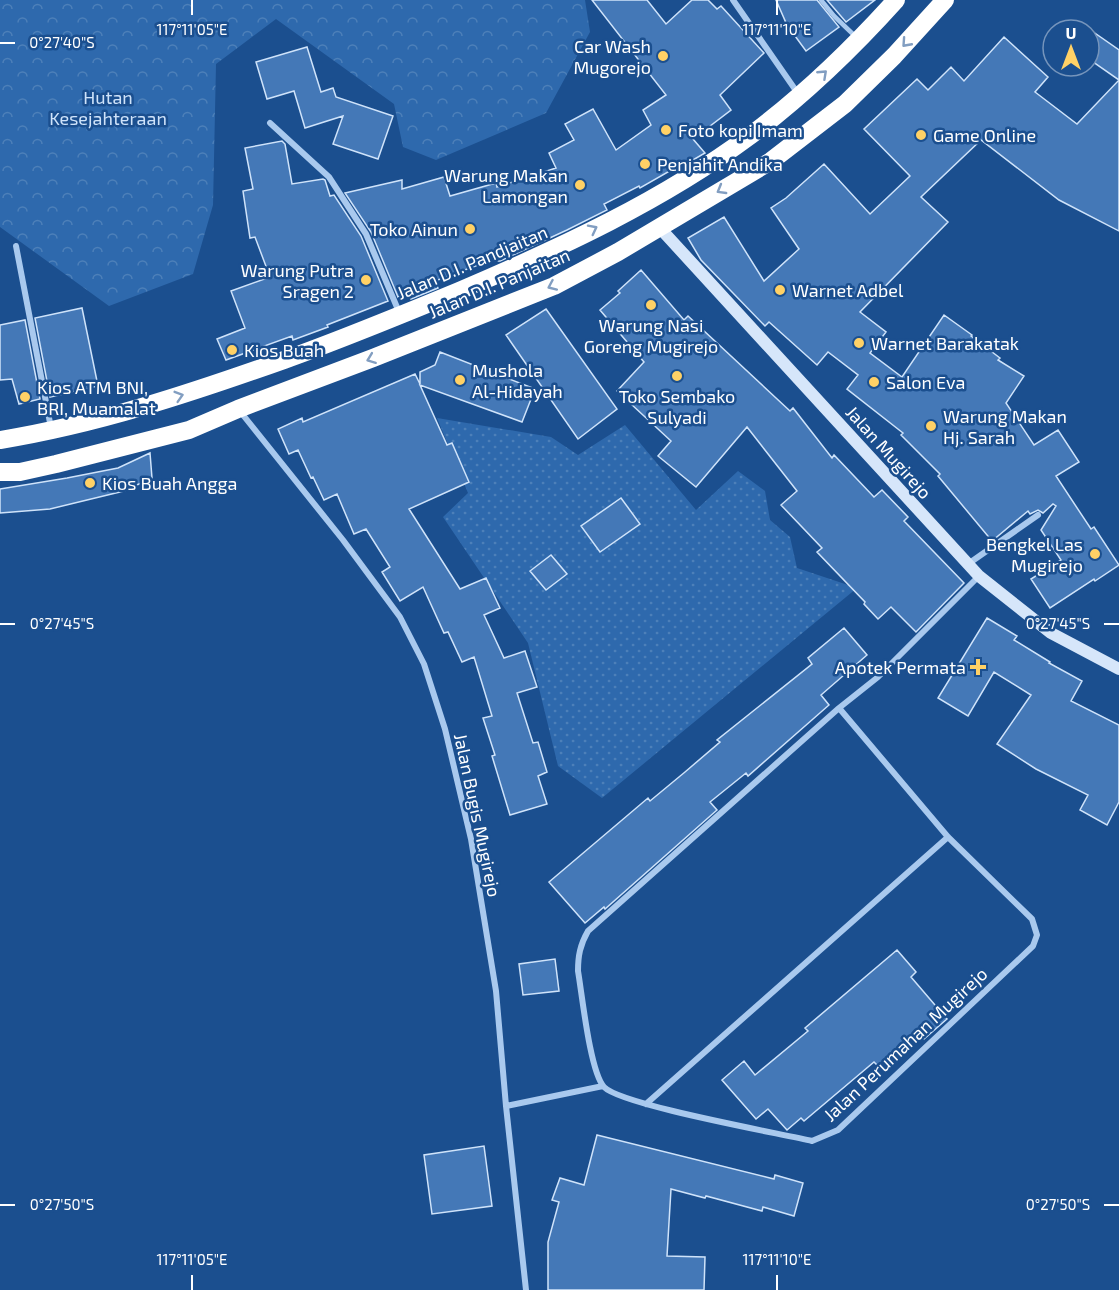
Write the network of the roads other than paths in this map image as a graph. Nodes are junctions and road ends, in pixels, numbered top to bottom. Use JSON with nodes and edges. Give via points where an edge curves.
{"nodes":[{"id":1,"x":733,"y":0,"type":"edge"},
{"id":2,"x":821,"y":0,"type":"edge"},
{"id":3,"x":896,"y":0,"type":"edge"},
{"id":4,"x":945,"y":0,"type":"edge"},
{"id":5,"x":860,"y":40,"type":"junction"},
{"id":6,"x":800,"y":95,"type":"junction"},
{"id":7,"x":270,"y":123,"type":"dead end"},
{"id":8,"x":639,"y":205,"type":"junction"},
{"id":9,"x":659,"y":227,"type":"junction"},
{"id":10,"x":16,"y":246,"type":"dead end"},
{"id":11,"x":400,"y":315,"type":"junction"},
{"id":12,"x":238,"y":409,"type":"junction"},
{"id":13,"x":52,"y":432,"type":"junction"},
{"id":14,"x":0,"y":440,"type":"edge"},
{"id":15,"x":0,"y":472,"type":"edge"},
{"id":16,"x":1038,"y":515,"type":"dead end"},
{"id":17,"x":968,"y":565,"type":"junction"},
{"id":18,"x":979,"y":576,"type":"junction"},
{"id":19,"x":1119,"y":669,"type":"edge"},
{"id":20,"x":839,"y":708,"type":"junction"},
{"id":21,"x":948,"y":837,"type":"junction"},
{"id":22,"x":603,"y":1086,"type":"junction"},
{"id":23,"x":646,"y":1104,"type":"junction"},
{"id":24,"x":506,"y":1106,"type":"junction"},
{"id":25,"x":526,"y":1290,"type":"edge"}],
"edges":[{"from":1,"to":6,"type":"street"},
{"from":2,"to":5,"type":"lane"},
{"from":3,"to":5,"type":"highway","name":"Jalan D.I. Pandjaitan"},
{"from":4,"to":9,"type":"highway","name":"Jalan D.I. Panjaitan","one_way":true,"via":[[845,104],[771,161]]},
{"from":6,"to":5,"type":"highway","name":"Jalan D.I. Pandjaitan","one_way":true},
{"from":6,"to":8,"type":"highway","name":"Jalan D.I. Pandjaitan","via":[[750,135]]},
{"from":7,"to":11,"type":"street","via":[[329,177],[366,234]]},
{"from":8,"to":9,"type":"highway"},
{"from":11,"to":8,"type":"highway","name":"Jalan D.I. Pandjaitan","one_way":true,"via":[[542,256]]},
{"from":9,"to":12,"type":"highway","name":"Jalan D.I. Panjaitan","one_way":true,"via":[[554,286]]},
{"from":9,"to":17,"type":"street","name":"Jalan Mugirejo"},
{"from":10,"to":13,"type":"street"},
{"from":13,"to":11,"type":"highway","name":"Jalan D.I. Pandjaitan","one_way":true,"via":[[179,396],[344,339]]},
{"from":12,"to":15,"type":"highway","name":"Jalan D.I. Panjaitan","via":[[189,430],[56,464]]},
{"from":12,"to":24,"type":"street","name":"Jalan Bugis Mugirejo","via":[[400,617],[424,664],[445,729],[471,838],[495,991]]},
{"from":13,"to":14,"type":"highway","name":"Jalan D.I. Pandjaitan"},
{"from":16,"to":17,"type":"street"},
{"from":17,"to":18,"type":"street","name":"Jalan Mugirejo"},
{"from":18,"to":19,"type":"street","name":"Jalan Mugirejo","via":[[1051,633]]},
{"from":18,"to":20,"type":"street","via":[[878,677]]},
{"from":20,"to":21,"type":"street","name":"Jalan Perumahan Mugirejo"},
{"from":20,"to":22,"type":"street","via":[[588,931],[581,943],[578,971],[594,1065]]},
{"from":21,"to":23,"type":"street"},
{"from":21,"to":23,"type":"street","name":"Jalan Perumahan Mugirejo","via":[[1032,919],[1036,928],[1033,946],[838,1130],[812,1141]]},
{"from":22,"to":23,"type":"street","name":"Jalan Perumahan Mugirejo"},
{"from":22,"to":24,"type":"street"},
{"from":24,"to":25,"type":"street","name":"Jalan Bugis Mugirejo"}]}
